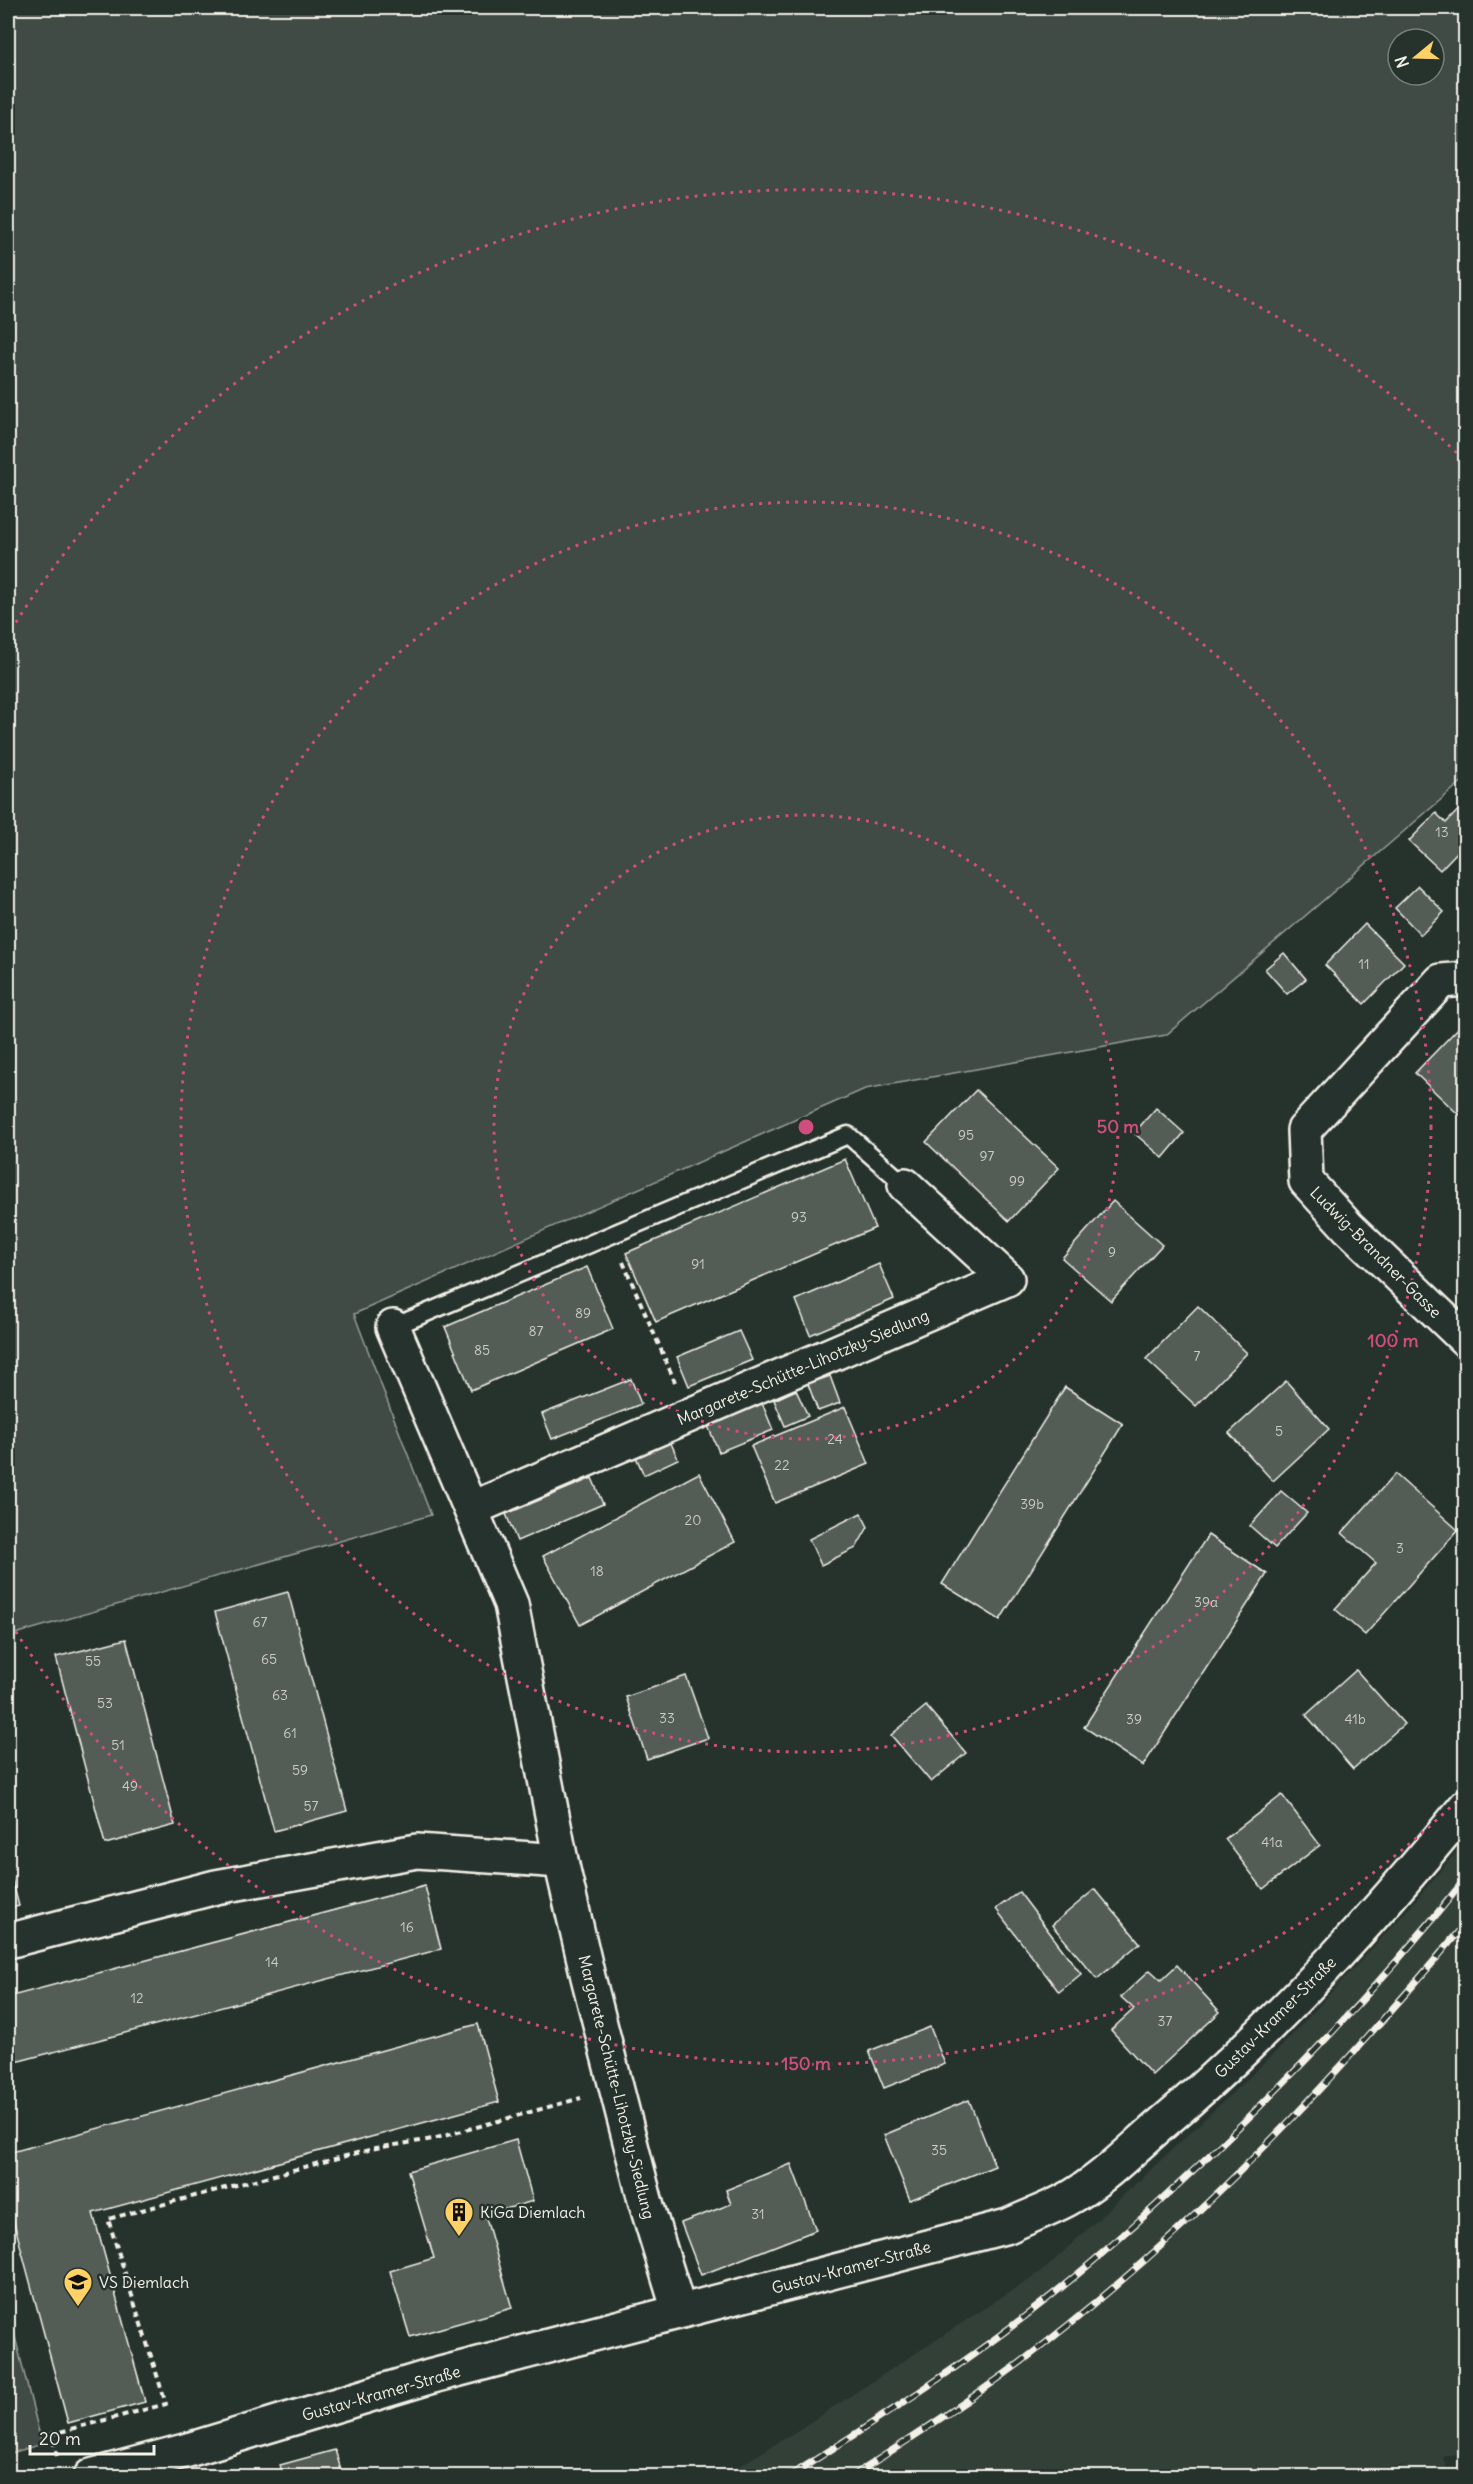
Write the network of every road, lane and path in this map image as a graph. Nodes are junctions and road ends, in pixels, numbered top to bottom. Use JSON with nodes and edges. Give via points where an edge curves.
{"nodes":[{"id":1,"x":1466,"y":979,"type":"edge"},
{"id":2,"x":905,"y":1185,"type":"joint"},
{"id":3,"x":611,"y":1235,"type":"junction"},
{"id":4,"x":393,"y":1327,"type":"joint"},
{"id":5,"x":1466,"y":1340,"type":"edge"},
{"id":6,"x":689,"y":1416,"type":"junction"},
{"id":7,"x":471,"y":1509,"type":"junction"},
{"id":8,"x":1466,"y":1806,"type":"edge"},
{"id":9,"x":561,"y":1861,"type":"junction"},
{"id":10,"x":8,"y":1941,"type":"edge"},
{"id":11,"x":616,"y":2088,"type":"junction"},
{"id":12,"x":679,"y":2312,"type":"junction"},
{"id":13,"x":60,"y":2466,"type":"dead end"},
{"id":14,"x":91,"y":2476,"type":"edge"}],
"edges":[{"from":1,"to":5,"type":"street","name":"Ludwig-Brandner-Gasse","via":[[1441,981],[1304,1130],[1306,1181],[1348,1227]]},
{"from":2,"to":3,"type":"lane","via":[[848,1135]]},
{"from":2,"to":6,"type":"street","name":"Margarete-Schütte-Lihotzky-Siedlung","via":[[1007,1279]]},
{"from":3,"to":4,"type":"lane"},
{"from":3,"to":6,"type":"path"},
{"from":4,"to":7,"type":"street","name":"Margarete-Schütte-Lihotzky-Siedlung"},
{"from":6,"to":7,"type":"street","name":"Margarete-Schütte-Lihotzky-Siedlung"},
{"from":7,"to":9,"type":"street","name":"Margarete-Schütte-Lihotzky-Siedlung","via":[[511,1604]]},
{"from":8,"to":12,"type":"street","name":"Gustav-Kramer-Straße","via":[[1401,1885],[1288,2008],[1194,2097],[1067,2199],[1008,2226]]},
{"from":9,"to":10,"type":"street","via":[[417,1851],[216,1887]]},
{"from":9,"to":11,"type":"street","name":"Margarete-Schütte-Lihotzky-Siedlung"},
{"from":11,"to":12,"type":"street","name":"Margarete-Schütte-Lihotzky-Siedlung"},
{"from":11,"to":13,"type":"path","via":[[433,2139],[376,2148],[108,2219],[166,2404],[52,2434]]},
{"from":12,"to":14,"type":"street","name":"Gustav-Kramer-Straße","via":[[429,2377],[188,2451]]}]}
